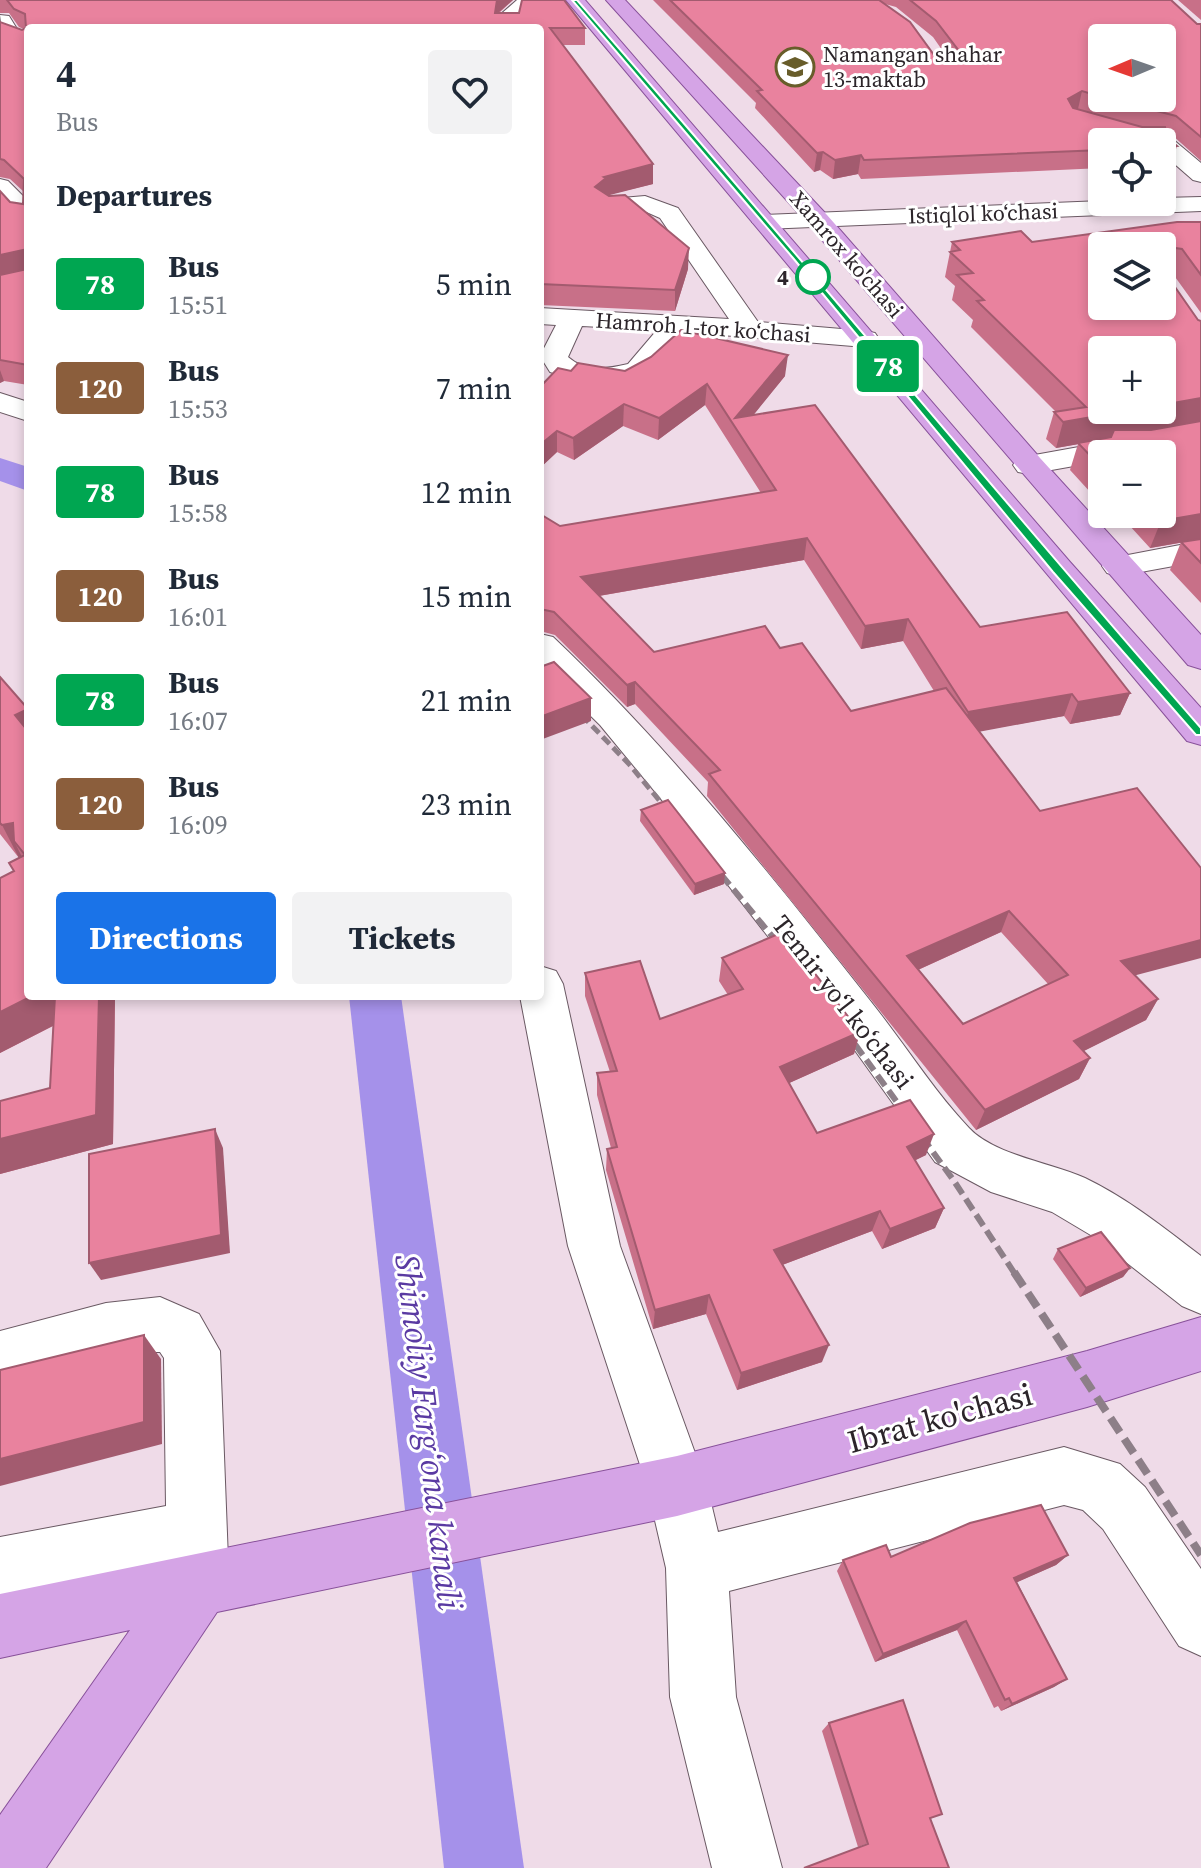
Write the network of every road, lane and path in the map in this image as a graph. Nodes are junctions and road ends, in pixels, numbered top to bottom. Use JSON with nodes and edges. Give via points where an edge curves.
{"nodes":[{"id":1,"x":528,"y":0,"type":"edge"},
{"id":2,"x":575,"y":0,"type":"edge"},
{"id":3,"x":615,"y":0,"type":"edge"},
{"id":4,"x":1,"y":19,"type":"edge"},
{"id":5,"x":509,"y":24,"type":"edge"},
{"id":6,"x":24,"y":38,"type":"edge"},
{"id":7,"x":1176,"y":155,"type":"edge"},
{"id":8,"x":1201,"y":175,"type":"edge"},
{"id":9,"x":0,"y":186,"type":"edge"},
{"id":10,"x":1201,"y":204,"type":"edge"},
{"id":11,"x":610,"y":206,"type":"edge"},
{"id":12,"x":1080,"y":209,"type":"junction"},
{"id":13,"x":24,"y":211,"type":"edge"},
{"id":14,"x":925,"y":215,"type":"junction"},
{"id":15,"x":818,"y":220,"type":"junction"},
{"id":16,"x":764,"y":222,"type":"junction"},
{"id":17,"x":1097,"y":228,"type":"dead end"},
{"id":18,"x":949,"y":241,"type":"edge"},
{"id":19,"x":544,"y":316,"type":"edge"},
{"id":20,"x":573,"y":318,"type":"junction"},
{"id":21,"x":678,"y":323,"type":"junction"},
{"id":22,"x":749,"y":329,"type":"junction"},
{"id":23,"x":865,"y":339,"type":"junction"},
{"id":24,"x":0,"y":402,"type":"edge"},
{"id":25,"x":24,"y":411,"type":"edge"},
{"id":26,"x":1201,"y":434,"type":"edge"},
{"id":27,"x":1029,"y":465,"type":"junction"},
{"id":28,"x":1201,"y":551,"type":"edge"},
{"id":29,"x":1119,"y":566,"type":"junction"},
{"id":30,"x":544,"y":649,"type":"edge"},
{"id":31,"x":1201,"y":657,"type":"edge"},
{"id":32,"x":1201,"y":732,"type":"edge"},
{"id":33,"x":543,"y":1000,"type":"edge"},
{"id":34,"x":1201,"y":1288,"type":"edge"},
{"id":35,"x":1197,"y":1353,"type":"edge"},
{"id":36,"x":0,"y":1358,"type":"edge"},
{"id":37,"x":677,"y":1486,"type":"junction"},
{"id":38,"x":198,"y":1558,"type":"junction"},
{"id":39,"x":0,"y":1568,"type":"edge"},
{"id":40,"x":697,"y":1568,"type":"junction"},
{"id":41,"x":1201,"y":1624,"type":"edge"},
{"id":42,"x":0,"y":1626,"type":"edge"},
{"id":43,"x":11,"y":1868,"type":"edge"},
{"id":44,"x":747,"y":1868,"type":"edge"}],
"edges":[{"from":1,"to":5,"type":"street","via":[[510,14]]},
{"from":2,"to":16,"type":"main road"},
{"from":3,"to":15,"type":"main road","name":"Xamrox ko'chasi"},
{"from":4,"to":6,"type":"street","via":[[10,33]]},
{"from":7,"to":8,"type":"street"},
{"from":9,"to":13,"type":"street"},
{"from":10,"to":12,"type":"street","name":"Istiqlol koʻchasi"},
{"from":11,"to":22,"type":"street","via":[[645,203],[669,213]]},
{"from":12,"to":14,"type":"street","name":"Istiqlol koʻchasi"},
{"from":12,"to":17,"type":"street"},
{"from":14,"to":15,"type":"street","name":"Istiqlol koʻchasi"},
{"from":14,"to":18,"type":"street"},
{"from":15,"to":16,"type":"street","name":"Istiqlol koʻchasi"},
{"from":15,"to":27,"type":"main road","name":"Xamrox ko'chasi"},
{"from":16,"to":23,"type":"main road"},
{"from":19,"to":20,"type":"street","name":"Hamroh 1-tor koʻchasi"},
{"from":20,"to":21,"type":"street","name":"Hamroh 1-tor koʻchasi"},
{"from":20,"to":21,"type":"street","via":[[553,358],[566,371],[596,376],[638,370]]},
{"from":21,"to":22,"type":"street","name":"Hamroh 1-tor koʻchasi"},
{"from":22,"to":23,"type":"street","name":"Hamroh 1-tor koʻchasi"},
{"from":23,"to":32,"type":"main road"},
{"from":24,"to":25,"type":"street"},
{"from":26,"to":27,"type":"street"},
{"from":27,"to":29,"type":"main road","name":"Xamrox ko'chasi"},
{"from":28,"to":29,"type":"street"},
{"from":29,"to":31,"type":"main road","name":"Xamrox ko'chasi"},
{"from":30,"to":34,"type":"street","name":"Temir yoʻl koʻchasi","via":[[613,716],[680,795],[953,1146],[1009,1176],[1066,1194],[1112,1220]]},
{"from":33,"to":37,"type":"street","via":[[594,1246]]},
{"from":35,"to":37,"type":"main road","name":"Ibrat ko'chasi"},
{"from":36,"to":38,"type":"street","via":[[130,1326],[160,1323],[181,1333],[192,1351]]},
{"from":37,"to":38,"type":"main road","name":"Ibrat ko'chasi","via":[[283,1569]]},
{"from":37,"to":40,"type":"street"},
{"from":38,"to":39,"type":"street"},
{"from":38,"to":42,"type":"main road","name":"Ibrat ko'chasi"},
{"from":38,"to":43,"type":"main road","via":[[17,1850]]},
{"from":40,"to":41,"type":"street","via":[[1064,1476],[1099,1485],[1124,1508]]},
{"from":40,"to":44,"type":"street","via":[[703,1697]]}]}
